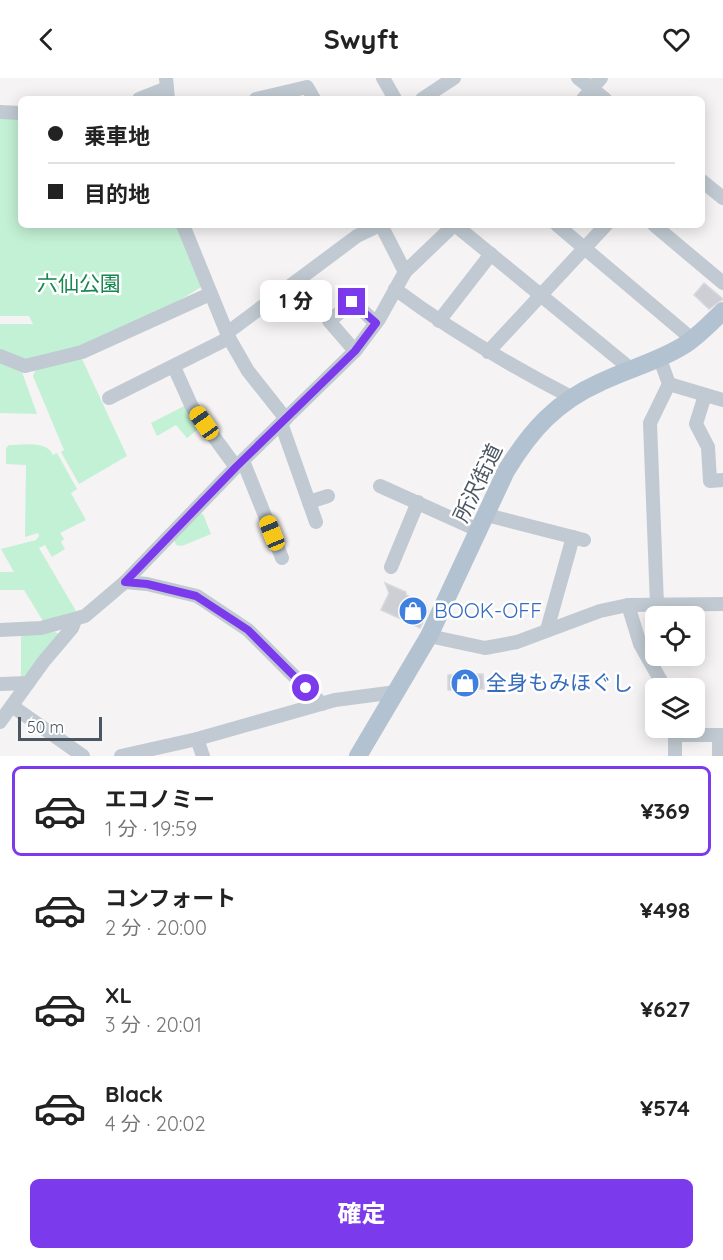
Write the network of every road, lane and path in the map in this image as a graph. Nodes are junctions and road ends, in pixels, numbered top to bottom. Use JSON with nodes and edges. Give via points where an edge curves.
{"nodes":[{"id":1,"x":383,"y":78,"type":"edge"},
{"id":2,"x":454,"y":78,"type":"edge"},
{"id":3,"x":578,"y":78,"type":"edge"},
{"id":4,"x":167,"y":88,"type":"edge"},
{"id":5,"x":592,"y":89,"type":"edge"},
{"id":6,"x":147,"y":96,"type":"edge"},
{"id":7,"x":269,"y":96,"type":"edge"},
{"id":8,"x":312,"y":96,"type":"edge"},
{"id":9,"x":393,"y":96,"type":"edge"},
{"id":10,"x":427,"y":96,"type":"edge"},
{"id":11,"x":0,"y":112,"type":"edge"},
{"id":12,"x":18,"y":113,"type":"edge"},
{"id":13,"x":705,"y":183,"type":"edge"},
{"id":14,"x":723,"y":198,"type":"edge"},
{"id":15,"x":184,"y":228,"type":"edge"},
{"id":16,"x":374,"y":228,"type":"edge"},
{"id":17,"x":382,"y":228,"type":"edge"},
{"id":18,"x":452,"y":228,"type":"edge"},
{"id":19,"x":459,"y":228,"type":"edge"},
{"id":20,"x":561,"y":228,"type":"edge"},
{"id":21,"x":603,"y":228,"type":"edge"},
{"id":22,"x":658,"y":228,"type":"edge"},
{"id":23,"x":585,"y":248,"type":"junction"},
{"id":24,"x":491,"y":254,"type":"junction"},
{"id":25,"x":405,"y":272,"type":"junction"},
{"id":26,"x":723,"y":283,"type":"edge"},
{"id":27,"x":395,"y":289,"type":"junction"},
{"id":28,"x":210,"y":294,"type":"junction"},
{"id":29,"x":542,"y":295,"type":"junction"},
{"id":30,"x":723,"y":311,"type":"edge"},
{"id":31,"x":439,"y":321,"type":"junction"},
{"id":32,"x":376,"y":323,"type":"junction"},
{"id":33,"x":228,"y":336,"type":"junction"},
{"id":34,"x":692,"y":339,"type":"junction"},
{"id":35,"x":355,"y":351,"type":"junction"},
{"id":36,"x":488,"y":352,"type":"junction"},
{"id":37,"x":0,"y":356,"type":"edge"},
{"id":38,"x":660,"y":358,"type":"junction"},
{"id":39,"x":174,"y":367,"type":"junction"},
{"id":40,"x":632,"y":370,"type":"junction"},
{"id":41,"x":669,"y":384,"type":"junction"},
{"id":42,"x":705,"y":395,"type":"junction"},
{"id":43,"x":571,"y":397,"type":"junction"},
{"id":44,"x":109,"y":398,"type":"dead end"},
{"id":45,"x":723,"y":400,"type":"edge"},
{"id":46,"x":284,"y":421,"type":"junction"},
{"id":47,"x":240,"y":464,"type":"junction"},
{"id":48,"x":723,"y":480,"type":"edge"},
{"id":49,"x":380,"y":486,"type":"dead end"},
{"id":50,"x":328,"y":496,"type":"dead end"},
{"id":51,"x":309,"y":502,"type":"junction"},
{"id":52,"x":418,"y":502,"type":"junction"},
{"id":53,"x":316,"y":522,"type":"dead end"},
{"id":54,"x":483,"y":523,"type":"junction"},
{"id":55,"x":282,"y":558,"type":"dead end"},
{"id":56,"x":391,"y":567,"type":"dead end"},
{"id":57,"x":125,"y":582,"type":"junction"},
{"id":58,"x":723,"y":604,"type":"edge"},
{"id":59,"x":628,"y":605,"type":"junction"},
{"id":60,"x":657,"y":605,"type":"junction"},
{"id":61,"x":75,"y":620,"type":"junction"},
{"id":62,"x":0,"y":630,"type":"edge"},
{"id":63,"x":547,"y":630,"type":"junction"},
{"id":64,"x":429,"y":636,"type":"junction"},
{"id":65,"x":659,"y":678,"type":"edge"},
{"id":66,"x":27,"y":683,"type":"junction"},
{"id":67,"x":0,"y":684,"type":"edge"},
{"id":68,"x":396,"y":692,"type":"junction"},
{"id":69,"x":322,"y":704,"type":"junction"},
{"id":70,"x":12,"y":706,"type":"junction"},
{"id":71,"x":0,"y":722,"type":"edge"},
{"id":72,"x":705,"y":734,"type":"edge"},
{"id":73,"x":721,"y":735,"type":"edge"},
{"id":74,"x":197,"y":738,"type":"junction"},
{"id":75,"x":675,"y":738,"type":"edge"},
{"id":76,"x":83,"y":756,"type":"edge"},
{"id":77,"x":121,"y":756,"type":"edge"},
{"id":78,"x":203,"y":756,"type":"edge"},
{"id":79,"x":358,"y":756,"type":"edge"},
{"id":80,"x":675,"y":756,"type":"edge"},
{"id":81,"x":719,"y":756,"type":"edge"}],
"edges":[{"from":1,"to":9,"type":"street"},
{"from":2,"to":10,"type":"street"},
{"from":3,"to":5,"type":"street"},
{"from":4,"to":6,"type":"street"},
{"from":7,"to":8,"type":"street","via":[[307,87]]},
{"from":11,"to":12,"type":"street"},
{"from":13,"to":14,"type":"street"},
{"from":15,"to":28,"type":"street"},
{"from":16,"to":33,"type":"street","via":[[357,236]]},
{"from":17,"to":25,"type":"street"},
{"from":18,"to":25,"type":"street"},
{"from":19,"to":24,"type":"street"},
{"from":20,"to":23,"type":"street"},
{"from":21,"to":23,"type":"street"},
{"from":22,"to":26,"type":"street"},
{"from":23,"to":29,"type":"street"},
{"from":23,"to":34,"type":"street"},
{"from":24,"to":29,"type":"street"},
{"from":24,"to":31,"type":"street"},
{"from":25,"to":27,"type":"street"},
{"from":27,"to":31,"type":"street"},
{"from":27,"to":32,"type":"street"},
{"from":28,"to":33,"type":"street"},
{"from":28,"to":37,"type":"street","via":[[82,352],[25,366]]},
{"from":29,"to":36,"type":"street"},
{"from":29,"to":40,"type":"street"},
{"from":30,"to":34,"type":"main road","name":"所沢街道"},
{"from":31,"to":36,"type":"street"},
{"from":32,"to":35,"type":"street"},
{"from":32,"to":35,"type":"street","via":[[352,302],[328,321]]},
{"from":33,"to":39,"type":"street"},
{"from":33,"to":46,"type":"street"},
{"from":34,"to":38,"type":"main road","name":"所沢街道"},
{"from":35,"to":46,"type":"street"},
{"from":36,"to":43,"type":"street"},
{"from":38,"to":40,"type":"main road","name":"所沢街道"},
{"from":38,"to":41,"type":"street"},
{"from":39,"to":44,"type":"street"},
{"from":39,"to":47,"type":"street","via":[[192,407]]},
{"from":40,"to":43,"type":"main road","name":"所沢街道"},
{"from":41,"to":42,"type":"street"},
{"from":41,"to":60,"type":"street","via":[[650,423]]},
{"from":42,"to":45,"type":"street"},
{"from":42,"to":48,"type":"street","via":[[696,424],[708,447],[710,481]]},
{"from":43,"to":54,"type":"main road","name":"所沢街道","via":[[521,447]]},
{"from":46,"to":47,"type":"street"},
{"from":46,"to":51,"type":"street"},
{"from":47,"to":55,"type":"street","via":[[278,531]]},
{"from":47,"to":57,"type":"street"},
{"from":49,"to":52,"type":"street"},
{"from":50,"to":51,"type":"street"},
{"from":51,"to":53,"type":"street"},
{"from":52,"to":54,"type":"street"},
{"from":52,"to":56,"type":"street"},
{"from":54,"to":63,"type":"street","via":[[579,539]]},
{"from":54,"to":64,"type":"main road","name":"所沢街道"},
{"from":57,"to":61,"type":"street"},
{"from":57,"to":69,"type":"street","via":[[196,596],[248,630]]},
{"from":58,"to":60,"type":"street"},
{"from":59,"to":60,"type":"street"},
{"from":59,"to":63,"type":"street"},
{"from":59,"to":65,"type":"street","via":[[640,644]]},
{"from":61,"to":62,"type":"street","via":[[41,628]]},
{"from":61,"to":66,"type":"street"},
{"from":63,"to":64,"type":"street","via":[[517,642],[485,648]]},
{"from":64,"to":68,"type":"main road","name":"所沢街道"},
{"from":66,"to":67,"type":"street"},
{"from":66,"to":70,"type":"street"},
{"from":68,"to":69,"type":"street"},
{"from":68,"to":79,"type":"main road","name":"所沢街道"},
{"from":69,"to":74,"type":"street"},
{"from":70,"to":71,"type":"street"},
{"from":70,"to":76,"type":"street"},
{"from":72,"to":73,"type":"street"},
{"from":73,"to":81,"type":"street"},
{"from":74,"to":77,"type":"street"},
{"from":74,"to":78,"type":"street"},
{"from":75,"to":80,"type":"street"}]}
